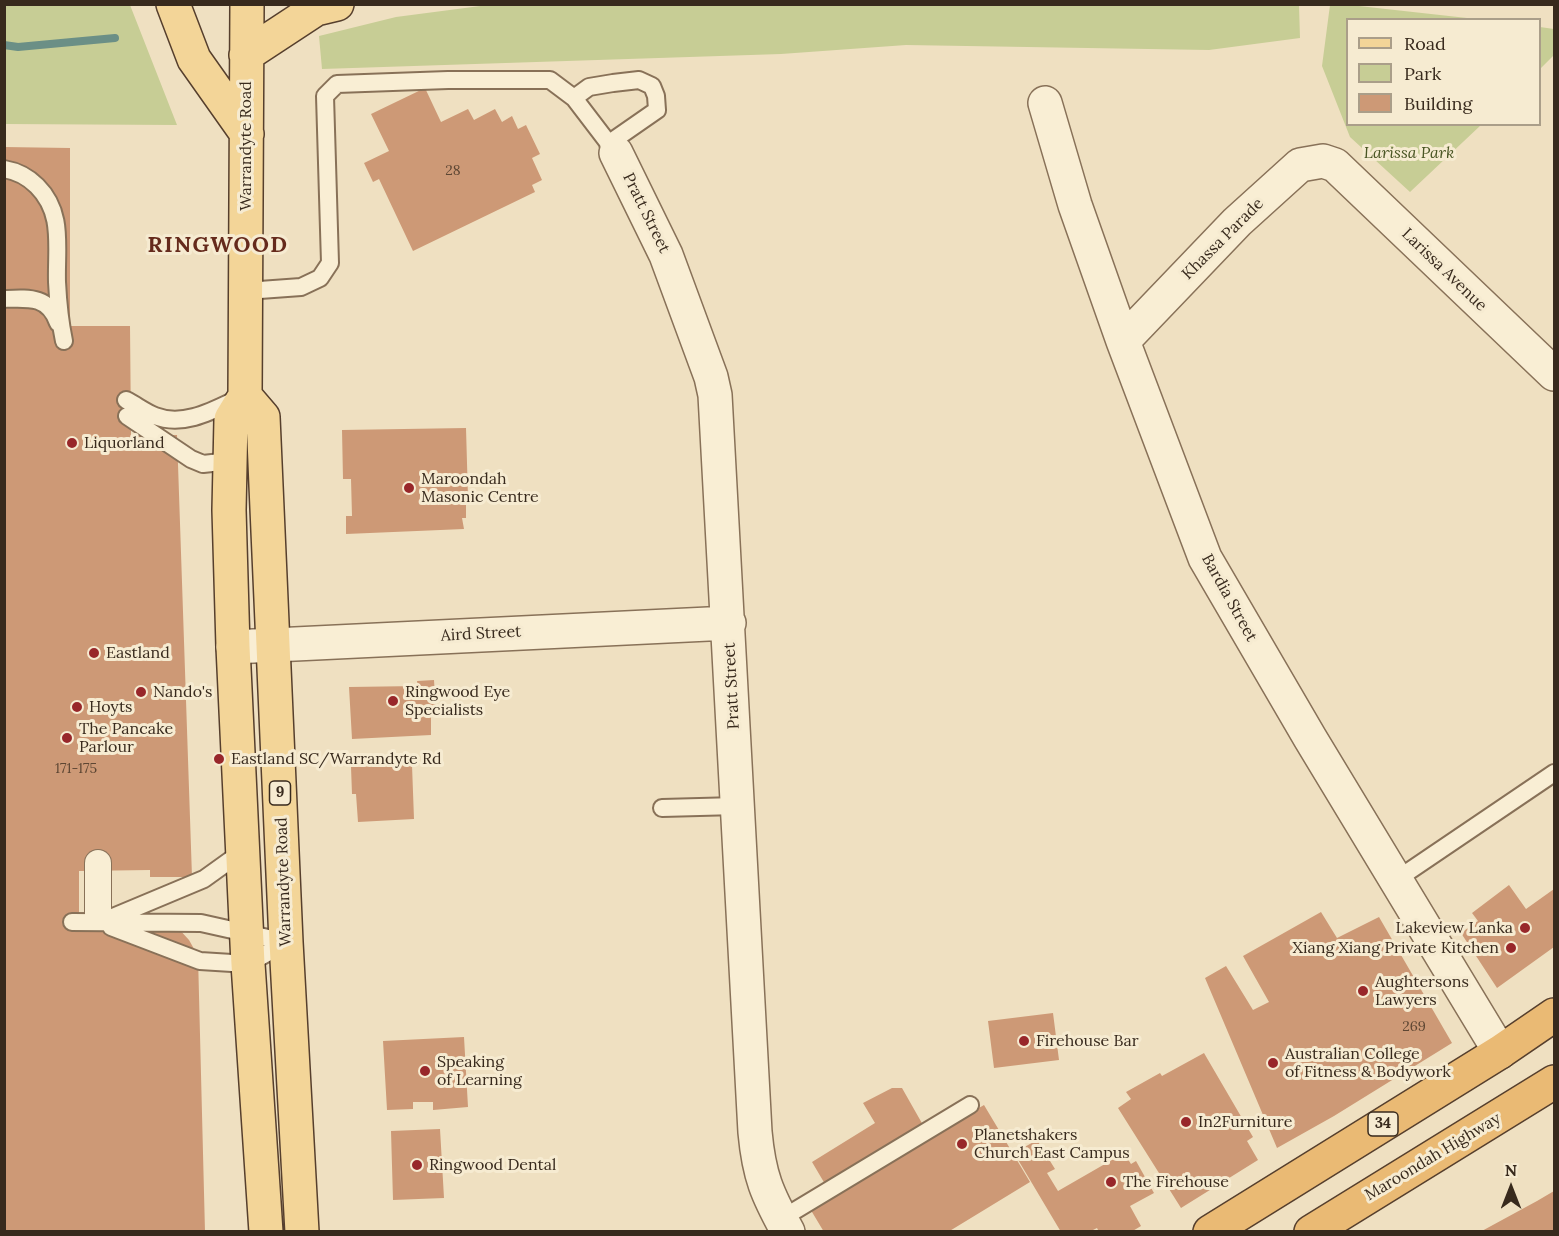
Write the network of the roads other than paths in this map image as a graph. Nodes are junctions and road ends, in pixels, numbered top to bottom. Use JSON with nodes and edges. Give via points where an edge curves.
{"nodes":[{"id":1,"x":173,"y":4,"type":"edge"},
{"id":2,"x":247,"y":4,"type":"edge"},
{"id":3,"x":338,"y":4,"type":"edge"},
{"id":4,"x":246,"y":55,"type":"junction"},
{"id":5,"x":569,"y":94,"type":"junction"},
{"id":6,"x":1046,"y":103,"type":"dead end"},
{"id":7,"x":247,"y":134,"type":"junction"},
{"id":8,"x":612,"y":148,"type":"junction"},
{"id":9,"x":1335,"y":165,"type":"joint"},
{"id":10,"x":4,"y":169,"type":"edge"},
{"id":11,"x":246,"y":291,"type":"junction"},
{"id":12,"x":4,"y":299,"type":"edge"},
{"id":13,"x":1123,"y":341,"type":"junction"},
{"id":14,"x":1554,"y":375,"type":"edge"},
{"id":15,"x":254,"y":406,"type":"junction"},
{"id":16,"x":230,"y":461,"type":"junction"},
{"id":17,"x":729,"y":623,"type":"junction"},
{"id":18,"x":273,"y":645,"type":"junction"},
{"id":19,"x":233,"y":646,"type":"junction"},
{"id":20,"x":1554,"y":773,"type":"edge"},
{"id":21,"x":737,"y":806,"type":"junction"},
{"id":22,"x":662,"y":808,"type":"dead end"},
{"id":23,"x":243,"y":851,"type":"junction"},
{"id":24,"x":98,"y":863,"type":"dead end"},
{"id":25,"x":1396,"y":880,"type":"junction"},
{"id":26,"x":99,"y":919,"type":"junction"},
{"id":27,"x":72,"y":922,"type":"dead end"},
{"id":28,"x":286,"y":942,"type":"junction"},
{"id":29,"x":248,"y":948,"type":"junction"},
{"id":30,"x":1554,"y":1015,"type":"edge"},
{"id":31,"x":1500,"y":1052,"type":"junction"},
{"id":32,"x":1554,"y":1082,"type":"edge"},
{"id":33,"x":970,"y":1105,"type":"dead end"},
{"id":34,"x":785,"y":1225,"type":"edge"},
{"id":35,"x":266,"y":1232,"type":"edge"},
{"id":36,"x":302,"y":1232,"type":"edge"},
{"id":37,"x":1210,"y":1232,"type":"edge"},
{"id":38,"x":1311,"y":1232,"type":"edge"}],
"edges":[{"from":1,"to":7,"type":"main road","via":[[194,59]]},
{"from":2,"to":4,"type":"main road","name":"Warrandyte Road","number":"9"},
{"from":3,"to":4,"type":"main road","via":[[316,9]]},
{"from":4,"to":7,"type":"main road","name":"Warrandyte Road","number":"9"},
{"from":5,"to":8,"type":"lane"},
{"from":5,"to":8,"type":"lane","via":[[639,80],[652,86],[657,110]]},
{"from":5,"to":11,"type":"lane","via":[[550,80],[337,84],[324,96],[330,263],[320,278],[301,287]]},
{"from":6,"to":13,"type":"street","name":"Bardia Street","via":[[1075,205]]},
{"from":7,"to":11,"type":"main road","name":"Warrandyte Road","number":"9"},
{"from":8,"to":17,"type":"street","name":"Pratt Street","via":[[666,255],[713,386]]},
{"from":9,"to":13,"type":"street","name":"Khassa Parade","via":[[1323,161],[1300,165],[1237,222]]},
{"from":9,"to":14,"type":"street","name":"Larissa Avenue"},
{"from":10,"to":12,"type":"lane","via":[[32,181],[47,196],[55,215],[59,316],[64,342],[54,311],[45,303],[29,298]]},
{"from":11,"to":15,"type":"main road","name":"Warrandyte Road","number":"9"},
{"from":13,"to":25,"type":"street","name":"Bardia Street","via":[[1205,558]]},
{"from":15,"to":16,"type":"main road"},
{"from":15,"to":16,"type":"lane","via":[[173,419],[127,408],[191,459],[203,464]]},
{"from":15,"to":18,"type":"main road","name":"Warrandyte Road","number":"9"},
{"from":16,"to":19,"type":"main road"},
{"from":17,"to":18,"type":"street","name":"Aird Street"},
{"from":17,"to":21,"type":"street","name":"Pratt Street"},
{"from":18,"to":19,"type":"street","name":"Aird Street"},
{"from":18,"to":28,"type":"main road","name":"Warrandyte Road","number":"9"},
{"from":19,"to":23,"type":"main road"},
{"from":20,"to":25,"type":"lane"},
{"from":21,"to":22,"type":"lane"},
{"from":21,"to":34,"type":"street","name":"Pratt Street","via":[[758,1163],[764,1185]]},
{"from":23,"to":26,"type":"lane","via":[[204,879]]},
{"from":23,"to":29,"type":"main road"},
{"from":24,"to":26,"type":"street"},
{"from":25,"to":31,"type":"street","name":"Bardia Street"},
{"from":26,"to":27,"type":"lane"},
{"from":26,"to":29,"type":"lane","via":[[201,923]]},
{"from":26,"to":29,"type":"lane","via":[[200,961]]},
{"from":28,"to":29,"type":"lane"},
{"from":28,"to":29,"type":"lane"},
{"from":28,"to":36,"type":"main road","name":"Warrandyte Road","number":"9"},
{"from":29,"to":35,"type":"main road"},
{"from":30,"to":31,"type":"highway","number":"34"},
{"from":31,"to":37,"type":"highway","number":"34"},
{"from":32,"to":38,"type":"highway","name":"Maroondah Highway"},
{"from":33,"to":34,"type":"lane"}]}
